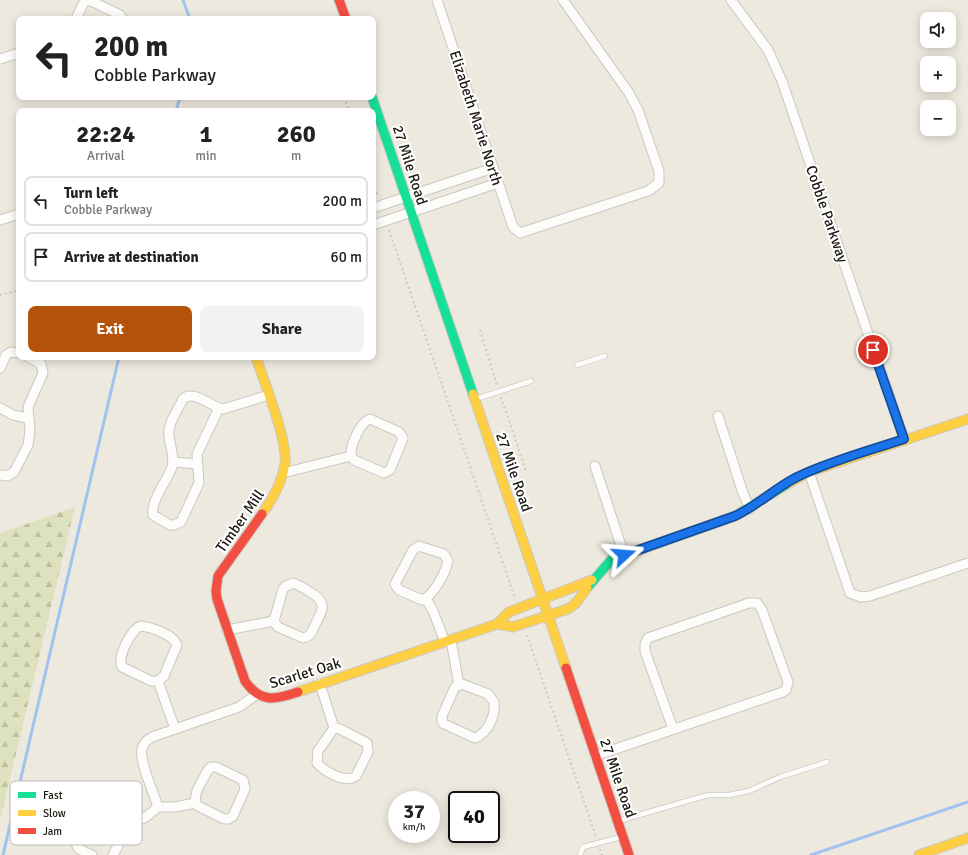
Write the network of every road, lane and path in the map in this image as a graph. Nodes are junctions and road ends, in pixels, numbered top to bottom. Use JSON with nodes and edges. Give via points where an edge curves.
{"nodes":[{"id":1,"x":339,"y":0,"type":"edge"},
{"id":2,"x":437,"y":0,"type":"edge"},
{"id":3,"x":563,"y":0,"type":"edge"},
{"id":4,"x":731,"y":0,"type":"edge"},
{"id":5,"x":77,"y":16,"type":"edge"},
{"id":6,"x":121,"y":16,"type":"edge"},
{"id":7,"x":345,"y":16,"type":"edge"},
{"id":8,"x":16,"y":54,"type":"edge"},
{"id":9,"x":0,"y":59,"type":"edge"},
{"id":10,"x":376,"y":109,"type":"edge"},
{"id":11,"x":493,"y":168,"type":"junction"},
{"id":12,"x":498,"y":184,"type":"junction"},
{"id":13,"x":376,"y":190,"type":"edge"},
{"id":14,"x":406,"y":196,"type":"junction"},
{"id":15,"x":380,"y":200,"type":"dead end"},
{"id":16,"x":376,"y":207,"type":"edge"},
{"id":17,"x":411,"y":212,"type":"junction"},
{"id":18,"x":16,"y":215,"type":"edge"},
{"id":19,"x":0,"y":220,"type":"edge"},
{"id":20,"x":376,"y":224,"type":"edge"},
{"id":21,"x":388,"y":226,"type":"dead end"},
{"id":22,"x":16,"y":291,"type":"edge"},
{"id":23,"x":0,"y":295,"type":"edge"},
{"id":24,"x":480,"y":330,"type":"dead end"},
{"id":25,"x":16,"y":353,"type":"edge"},
{"id":26,"x":605,"y":356,"type":"dead end"},
{"id":27,"x":34,"y":360,"type":"edge"},
{"id":28,"x":257,"y":360,"type":"edge"},
{"id":29,"x":576,"y":365,"type":"dead end"},
{"id":30,"x":0,"y":368,"type":"edge"},
{"id":31,"x":494,"y":376,"type":"dead end"},
{"id":32,"x":531,"y":380,"type":"dead end"},
{"id":33,"x":269,"y":395,"type":"junction"},
{"id":34,"x":474,"y":399,"type":"junction"},
{"id":35,"x":504,"y":407,"type":"dead end"},
{"id":36,"x":0,"y":408,"type":"edge"},
{"id":37,"x":219,"y":408,"type":"junction"},
{"id":38,"x":718,"y":416,"type":"dead end"},
{"id":39,"x":28,"y":418,"type":"junction"},
{"id":40,"x":968,"y":419,"type":"edge"},
{"id":41,"x":904,"y":439,"type":"junction"},
{"id":42,"x":351,"y":456,"type":"junction"},
{"id":43,"x":173,"y":462,"type":"junction"},
{"id":44,"x":197,"y":464,"type":"junction"},
{"id":45,"x":595,"y":466,"type":"dead end"},
{"id":46,"x":526,"y":472,"type":"dead end"},
{"id":47,"x":809,"y":472,"type":"junction"},
{"id":48,"x":283,"y":473,"type":"junction"},
{"id":49,"x":0,"y":475,"type":"edge"},
{"id":50,"x":750,"y":509,"type":"junction"},
{"id":51,"x":624,"y":555,"type":"junction"},
{"id":52,"x":968,"y":563,"type":"edge"},
{"id":53,"x":592,"y":580,"type":"junction"},
{"id":54,"x":426,"y":598,"type":"junction"},
{"id":55,"x":542,"y":599,"type":"junction"},
{"id":56,"x":516,"y":604,"type":"dead end"},
{"id":57,"x":547,"y":616,"type":"junction"},
{"id":58,"x":274,"y":621,"type":"junction"},
{"id":59,"x":497,"y":624,"type":"junction"},
{"id":60,"x":227,"y":630,"type":"junction"},
{"id":61,"x":525,"y":630,"type":"dead end"},
{"id":62,"x":448,"y":641,"type":"junction"},
{"id":63,"x":158,"y":681,"type":"junction"},
{"id":64,"x":320,"y":684,"type":"junction"},
{"id":65,"x":459,"y":685,"type":"junction"},
{"id":66,"x":256,"y":695,"type":"junction"},
{"id":67,"x":334,"y":728,"type":"junction"},
{"id":68,"x":175,"y":729,"type":"junction"},
{"id":69,"x":673,"y":729,"type":"junction"},
{"id":70,"x":595,"y":756,"type":"junction"},
{"id":71,"x":827,"y":762,"type":"dead end"},
{"id":72,"x":195,"y":803,"type":"junction"},
{"id":73,"x":158,"y":807,"type":"junction"},
{"id":74,"x":142,"y":819,"type":"edge"},
{"id":75,"x":617,"y":821,"type":"junction"},
{"id":76,"x":623,"y":837,"type":"junction"},
{"id":77,"x":968,"y":838,"type":"edge"},
{"id":78,"x":599,"y":844,"type":"junction"},
{"id":79,"x":77,"y":845,"type":"edge"},
{"id":80,"x":118,"y":845,"type":"edge"},
{"id":81,"x":92,"y":855,"type":"edge"},
{"id":82,"x":113,"y":855,"type":"edge"},
{"id":83,"x":580,"y":855,"type":"edge"},
{"id":84,"x":602,"y":855,"type":"edge"},
{"id":85,"x":629,"y":855,"type":"edge"},
{"id":86,"x":919,"y":855,"type":"edge"}],
"edges":[{"from":1,"to":7,"type":"main road"},
{"from":2,"to":11,"type":"street","name":"Elizabeth Marie North"},
{"from":3,"to":12,"type":"street","name":"Elizabeth Marie North","via":[[638,110],[659,171],[659,183],[648,191],[520,233],[512,227]]},
{"from":4,"to":41,"type":"street","name":"Cobble Parkway","via":[[768,50],[782,82]]},
{"from":5,"to":6,"type":"street","via":[[83,4],[91,1]]},
{"from":8,"to":9,"type":"street"},
{"from":10,"to":14,"type":"main road","name":"27 Mile Road"},
{"from":11,"to":12,"type":"street","name":"Elizabeth Marie North"},
{"from":11,"to":14,"type":"street"},
{"from":12,"to":17,"type":"street"},
{"from":13,"to":15,"type":"path"},
{"from":14,"to":16,"type":"street"},
{"from":14,"to":17,"type":"main road","name":"27 Mile Road"},
{"from":17,"to":20,"type":"street"},
{"from":17,"to":34,"type":"main road","name":"27 Mile Road"},
{"from":18,"to":19,"type":"street"},
{"from":21,"to":56,"type":"path"},
{"from":22,"to":23,"type":"path"},
{"from":24,"to":31,"type":"path"},
{"from":25,"to":30,"type":"street","via":[[6,355]]},
{"from":26,"to":29,"type":"lane"},
{"from":27,"to":39,"type":"street","via":[[41,364],[43,373],[28,407]]},
{"from":28,"to":33,"type":"main road","name":"Timber Mill"},
{"from":32,"to":34,"type":"lane"},
{"from":33,"to":37,"type":"street","via":[[228,408]]},
{"from":33,"to":48,"type":"main road","name":"Timber Mill","via":[[283,441]]},
{"from":34,"to":55,"type":"main road","name":"27 Mile Road"},
{"from":35,"to":46,"type":"path"},
{"from":36,"to":39,"type":"street","via":[[13,415]]},
{"from":37,"to":43,"type":"street","via":[[193,396],[186,396],[183,399],[169,432]]},
{"from":37,"to":44,"type":"street","via":[[199,448]]},
{"from":38,"to":50,"type":"street"},
{"from":39,"to":49,"type":"street","via":[[29,438],[14,472],[7,476]]},
{"from":40,"to":41,"type":"main road","name":"Scarlet Oak"},
{"from":41,"to":47,"type":"main road","name":"Scarlet Oak"},
{"from":42,"to":42,"type":"street","via":[[380,473],[387,472],[402,442],[401,435],[373,420],[366,421],[351,449]]},
{"from":42,"to":48,"type":"street"},
{"from":43,"to":44,"type":"street"},
{"from":43,"to":44,"type":"street","via":[[152,511],[156,518],[170,525],[181,522],[197,490]]},
{"from":45,"to":51,"type":"street"},
{"from":47,"to":50,"type":"main road","name":"Scarlet Oak","via":[[788,482]]},
{"from":47,"to":52,"type":"street","via":[[850,593],[861,597],[870,596]]},
{"from":48,"to":60,"type":"main road","name":"Timber Mill","via":[[273,499],[218,576],[216,591]]},
{"from":50,"to":51,"type":"main road","name":"Scarlet Oak"},
{"from":51,"to":53,"type":"main road","name":"Scarlet Oak","via":[[611,560]]},
{"from":53,"to":55,"type":"main road","name":"Scarlet Oak"},
{"from":53,"to":57,"type":"main road","name":"Scarlet Oak","via":[[576,603],[568,609]]},
{"from":54,"to":54,"type":"street","via":[[442,576],[448,562],[444,554],[420,546],[413,550],[395,584],[399,590],[418,599]]},
{"from":54,"to":62,"type":"street"},
{"from":55,"to":57,"type":"main road","name":"27 Mile Road"},
{"from":55,"to":59,"type":"main road","name":"Scarlet Oak","via":[[509,612]]},
{"from":57,"to":59,"type":"main road","name":"Scarlet Oak","via":[[514,627]]},
{"from":57,"to":70,"type":"main road","name":"27 Mile Road"},
{"from":58,"to":58,"type":"street","via":[[278,627],[299,638],[306,638],[322,611],[321,601],[297,585],[289,584],[283,589]]},
{"from":58,"to":60,"type":"street"},
{"from":59,"to":62,"type":"main road","name":"Scarlet Oak"},
{"from":60,"to":66,"type":"main road","name":"Timber Mill","via":[[245,681]]},
{"from":61,"to":78,"type":"path"},
{"from":62,"to":64,"type":"main road","name":"Scarlet Oak"},
{"from":62,"to":65,"type":"street"},
{"from":63,"to":63,"type":"street","via":[[151,681],[122,666],[120,662],[137,628],[146,626],[176,642],[177,649],[164,676]]},
{"from":63,"to":68,"type":"street"},
{"from":64,"to":66,"type":"main road","name":"Scarlet Oak","via":[[274,699]]},
{"from":64,"to":67,"type":"street"},
{"from":65,"to":65,"type":"street","via":[[455,687],[448,701],[442,721],[475,738],[489,725],[494,714],[494,702],[488,694],[466,685]]},
{"from":66,"to":68,"type":"street","name":"Scarlet Oak","via":[[239,707]]},
{"from":67,"to":67,"type":"street","via":[[367,743],[368,752],[353,778],[344,779],[316,764],[318,751]]},
{"from":68,"to":73,"type":"street","name":"Scarlet Oak","via":[[152,737],[143,745],[143,761]]},
{"from":69,"to":69,"type":"street","via":[[786,690],[786,678],[762,610],[757,603],[749,602],[648,638],[645,651]]},
{"from":69,"to":70,"type":"street"},
{"from":70,"to":75,"type":"main road","name":"27 Mile Road"},
{"from":71,"to":75,"type":"lane","via":[[780,777],[749,791],[729,795],[708,795]]},
{"from":72,"to":72,"type":"street","via":[[224,819],[229,819],[233,816],[245,789],[243,780],[211,767],[195,797]]},
{"from":72,"to":73,"type":"street"},
{"from":73,"to":74,"type":"street"},
{"from":75,"to":76,"type":"main road","name":"27 Mile Road"},
{"from":76,"to":78,"type":"lane"},
{"from":76,"to":85,"type":"main road","name":"27 Mile Road"},
{"from":77,"to":86,"type":"main road"},
{"from":78,"to":83,"type":"lane","via":[[583,847]]},
{"from":78,"to":84,"type":"path"},
{"from":79,"to":81,"type":"street","via":[[79,849]]},
{"from":80,"to":82,"type":"street"}]}
